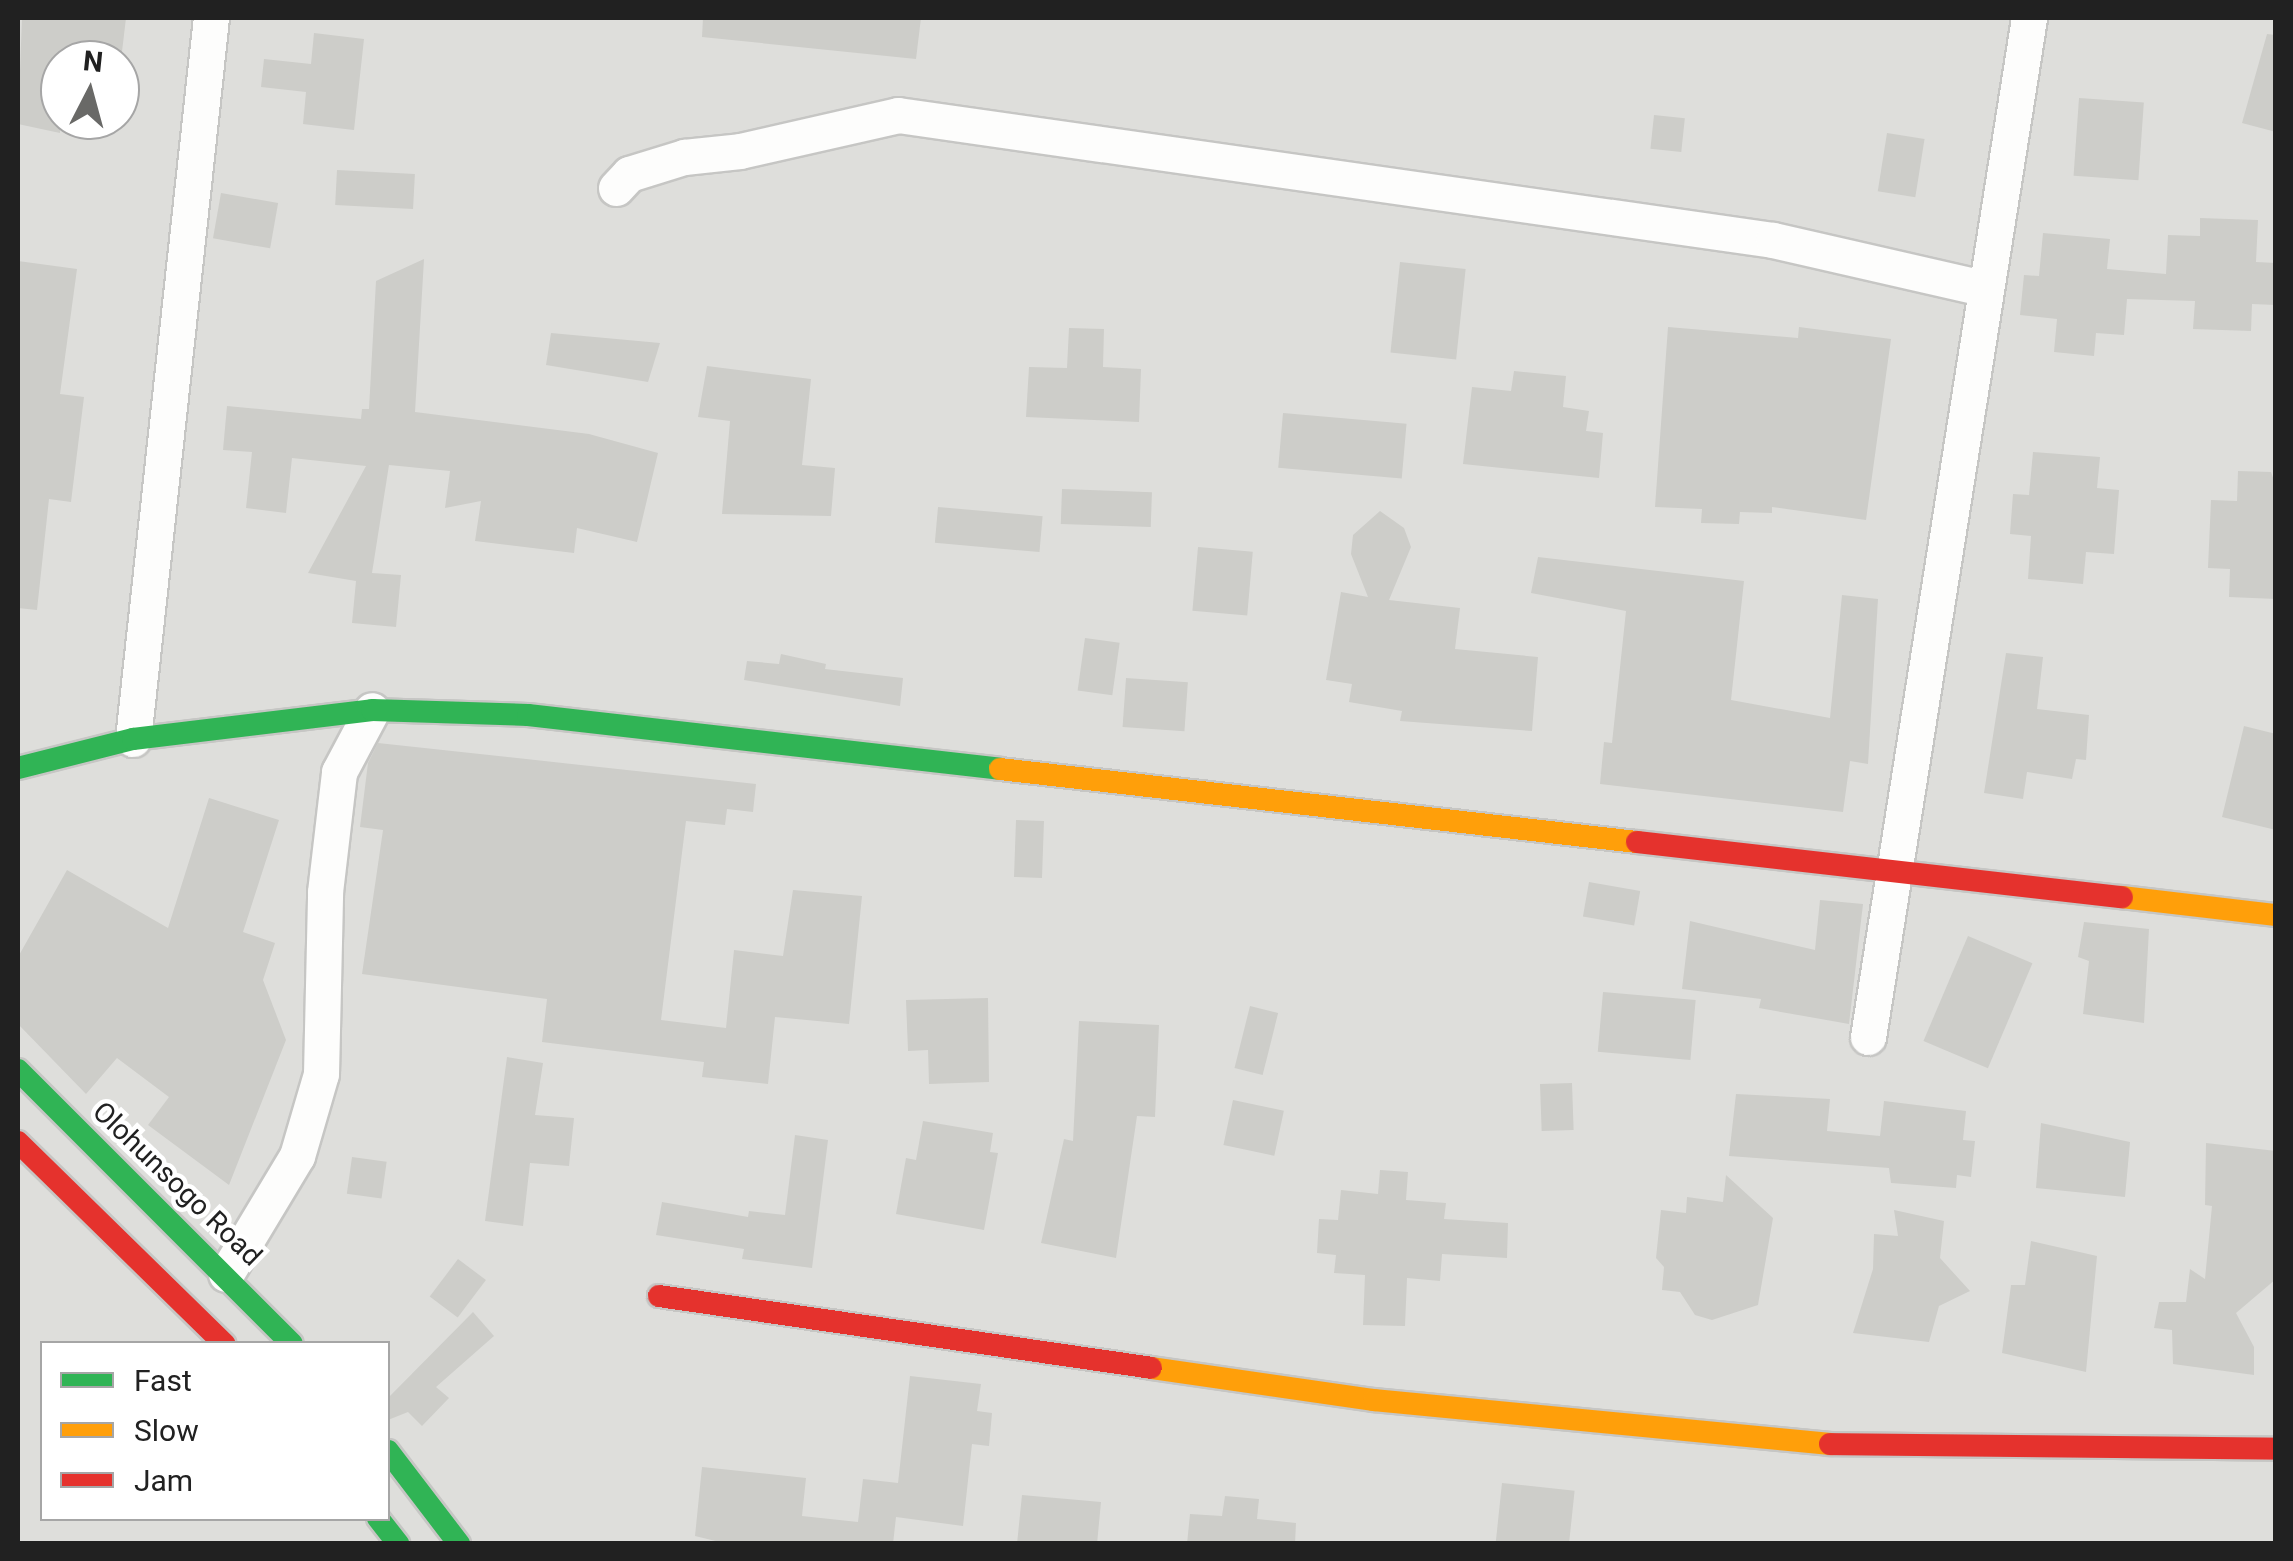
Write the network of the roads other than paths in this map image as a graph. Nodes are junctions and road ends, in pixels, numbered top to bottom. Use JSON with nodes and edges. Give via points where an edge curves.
{"nodes":[{"id":1,"x":211,"y":18,"type":"edge"},
{"id":2,"x":2029,"y":18,"type":"edge"},
{"id":3,"x":616,"y":188,"type":"dead end"},
{"id":4,"x":1982,"y":288,"type":"junction"},
{"id":5,"x":372,"y":710,"type":"junction"},
{"id":6,"x":134,"y":740,"type":"junction"},
{"id":7,"x":18,"y":768,"type":"edge"},
{"id":8,"x":1898,"y":869,"type":"junction"},
{"id":9,"x":2276,"y":915,"type":"edge"},
{"id":10,"x":1868,"y":1037,"type":"dead end"},
{"id":11,"x":18,"y":1070,"type":"edge"},
{"id":12,"x":18,"y":1142,"type":"edge"},
{"id":13,"x":226,"y":1274,"type":"junction"},
{"id":14,"x":659,"y":1296,"type":"dead end"},
{"id":15,"x":221,"y":1341,"type":"edge"},
{"id":16,"x":289,"y":1341,"type":"edge"},
{"id":17,"x":2276,"y":1449,"type":"edge"},
{"id":18,"x":390,"y":1454,"type":"edge"},
{"id":19,"x":380,"y":1521,"type":"edge"},
{"id":20,"x":398,"y":1544,"type":"edge"},
{"id":21,"x":460,"y":1544,"type":"edge"}],
"edges":[{"from":1,"to":6,"type":"street"},
{"from":2,"to":4,"type":"street"},
{"from":3,"to":4,"type":"street","via":[[629,174],[684,156],[740,151],[898,115],[1773,240]]},
{"from":4,"to":8,"type":"street"},
{"from":5,"to":6,"type":"street"},
{"from":5,"to":8,"type":"street","via":[[528,715]]},
{"from":5,"to":13,"type":"street","via":[[340,772],[325,892],[321,1074],[297,1156]]},
{"from":6,"to":7,"type":"street"},
{"from":8,"to":9,"type":"street"},
{"from":8,"to":10,"type":"street"},
{"from":11,"to":13,"type":"street","name":"Olohunsogo Road"},
{"from":12,"to":15,"type":"street"},
{"from":13,"to":16,"type":"street","name":"Olohunsogo Road"},
{"from":14,"to":17,"type":"street","via":[[1374,1400],[1669,1430],[1893,1449]]},
{"from":18,"to":21,"type":"street"},
{"from":19,"to":20,"type":"street"}]}
